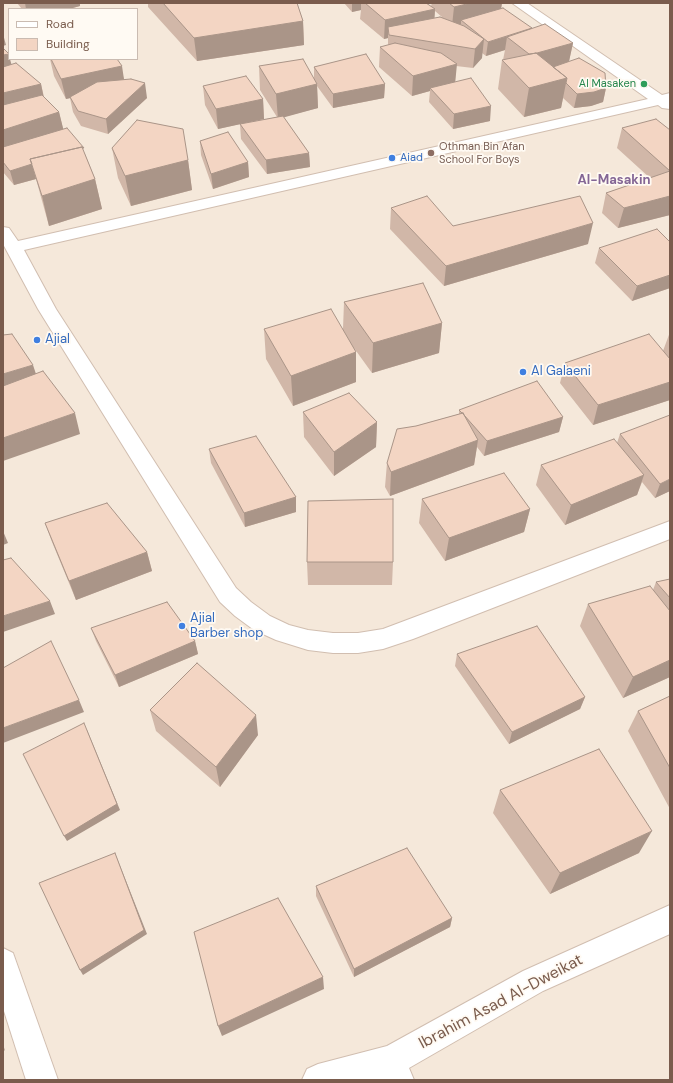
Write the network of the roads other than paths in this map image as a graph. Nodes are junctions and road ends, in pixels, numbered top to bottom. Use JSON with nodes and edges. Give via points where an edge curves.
{"nodes":[{"id":1,"x":518,"y":3,"type":"edge"},
{"id":2,"x":666,"y":101,"type":"edge"},
{"id":3,"x":8,"y":240,"type":"edge"},
{"id":4,"x":670,"y":530,"type":"edge"},
{"id":5,"x":670,"y":919,"type":"edge"},
{"id":6,"x":3,"y":963,"type":"edge"},
{"id":7,"x":394,"y":1070,"type":"edge"},
{"id":8,"x":42,"y":1080,"type":"edge"},
{"id":9,"x":318,"y":1080,"type":"edge"},
{"id":10,"x":357,"y":1080,"type":"edge"}],
"edges":[{"from":1,"to":2,"type":"street"},
{"from":2,"to":3,"type":"street"},
{"from":3,"to":4,"type":"street","via":[[47,309],[228,594],[262,623],[284,633],[308,640],[333,643],[383,639]]},
{"from":5,"to":7,"type":"street","name":"Ibrahim Asad Al-Dweikat","via":[[533,981]]},
{"from":6,"to":8,"type":"street"},
{"from":7,"to":9,"type":"street"},
{"from":7,"to":10,"type":"street","name":"Ibrahim Asad Al-Dweikat"}]}
